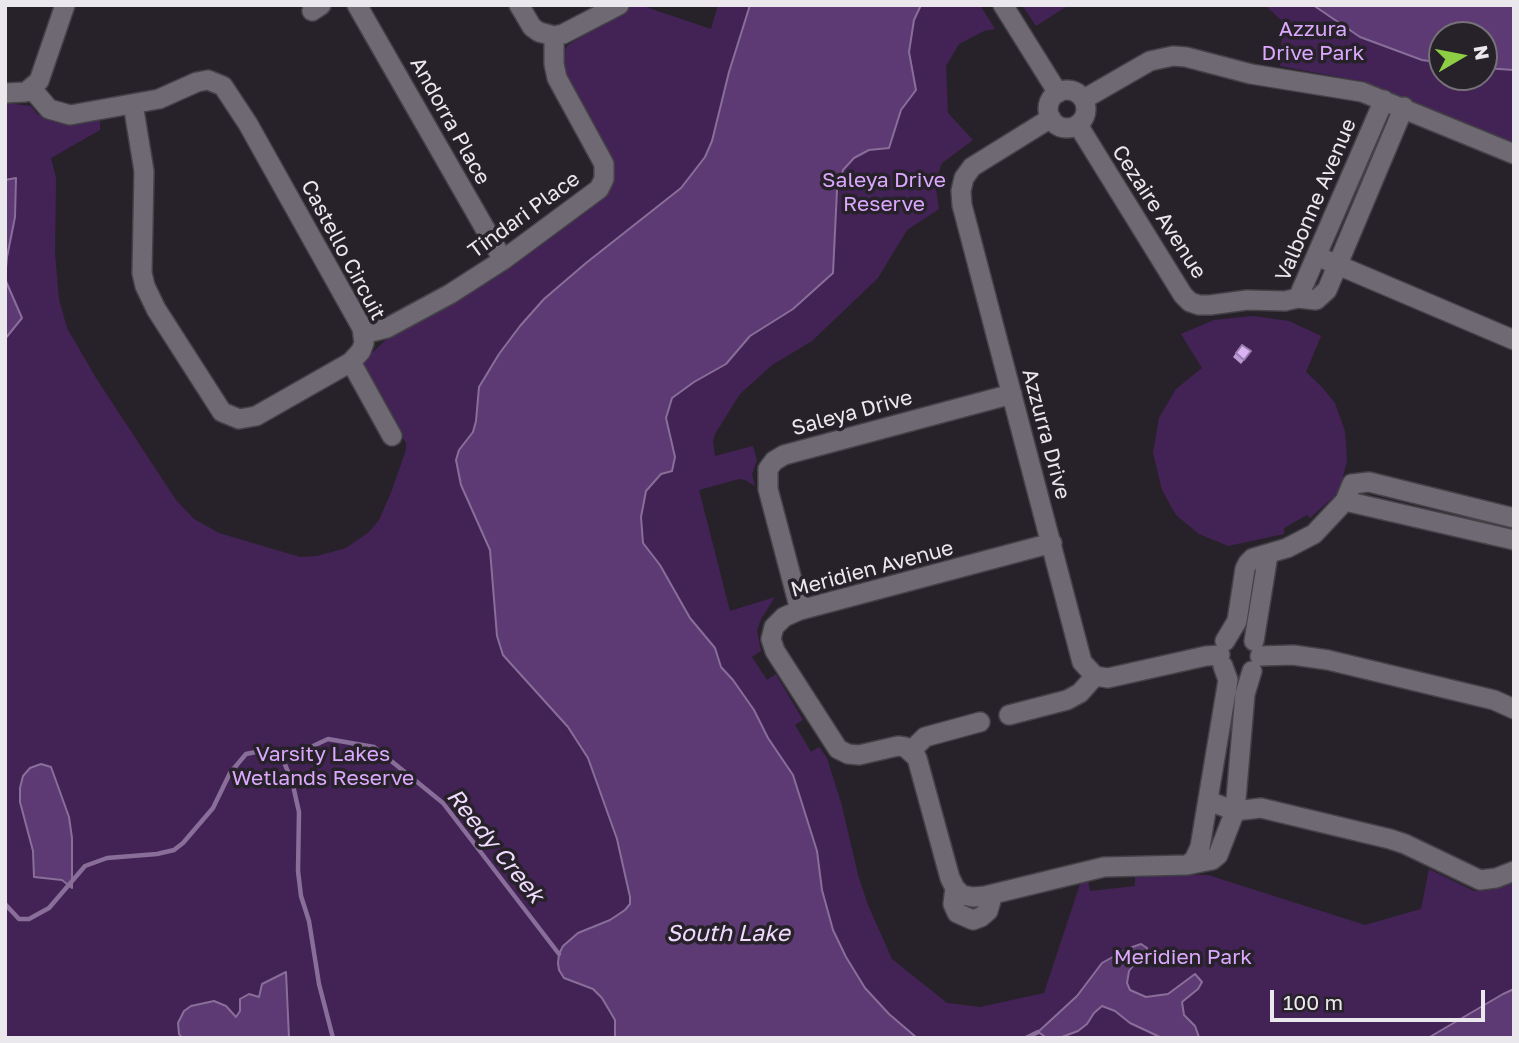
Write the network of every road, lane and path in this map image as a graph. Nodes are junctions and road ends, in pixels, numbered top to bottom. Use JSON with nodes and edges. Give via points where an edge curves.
{"nodes":[{"id":1,"x":65,"y":5,"type":"edge"},
{"id":2,"x":357,"y":5,"type":"edge"},
{"id":3,"x":519,"y":5,"type":"edge"},
{"id":4,"x":620,"y":5,"type":"edge"},
{"id":5,"x":1003,"y":5,"type":"edge"},
{"id":6,"x":554,"y":36,"type":"junction"},
{"id":7,"x":32,"y":89,"type":"junction"},
{"id":8,"x":5,"y":93,"type":"edge"},
{"id":9,"x":1058,"y":93,"type":"junction"},
{"id":10,"x":1084,"y":99,"type":"junction"},
{"id":11,"x":1384,"y":100,"type":"junction"},
{"id":12,"x":133,"y":104,"type":"junction"},
{"id":13,"x":1404,"y":107,"type":"junction"},
{"id":14,"x":1051,"y":118,"type":"junction"},
{"id":15,"x":1077,"y":125,"type":"junction"},
{"id":16,"x":1514,"y":154,"type":"edge"},
{"id":17,"x":1316,"y":255,"type":"junction"},
{"id":18,"x":503,"y":260,"type":"junction"},
{"id":19,"x":1337,"y":265,"type":"junction"},
{"id":20,"x":1298,"y":298,"type":"junction"},
{"id":21,"x":363,"y":334,"type":"junction"},
{"id":22,"x":1514,"y":340,"type":"edge"},
{"id":23,"x":351,"y":362,"type":"junction"},
{"id":24,"x":1012,"y":394,"type":"junction"},
{"id":25,"x":392,"y":436,"type":"dead end"},
{"id":26,"x":1345,"y":501,"type":"junction"},
{"id":27,"x":1504,"y":516,"type":"edge"},
{"id":28,"x":1488,"y":534,"type":"junction"},
{"id":29,"x":1514,"y":540,"type":"edge"},
{"id":30,"x":1052,"y":543,"type":"junction"},
{"id":31,"x":1268,"y":555,"type":"junction"},
{"id":32,"x":800,"y":610,"type":"junction"},
{"id":33,"x":1223,"y":654,"type":"junction"},
{"id":34,"x":1256,"y":656,"type":"junction"},
{"id":35,"x":1096,"y":676,"type":"junction"},
{"id":36,"x":1514,"y":709,"type":"edge"},
{"id":37,"x":1009,"y":715,"type":"dead end"},
{"id":38,"x":980,"y":722,"type":"dead end"},
{"id":39,"x":911,"y":751,"type":"junction"},
{"id":40,"x":1209,"y":801,"type":"junction"},
{"id":41,"x":1236,"y":810,"type":"junction"},
{"id":42,"x":1187,"y":865,"type":"junction"},
{"id":43,"x":1514,"y":871,"type":"edge"}],
"edges":[{"from":1,"to":7,"type":"street","via":[[42,75]]},
{"from":2,"to":18,"type":"street","name":"Andorra Place"},
{"from":3,"to":6,"type":"street","via":[[532,27]]},
{"from":4,"to":6,"type":"street"},
{"from":5,"to":9,"type":"street"},
{"from":6,"to":18,"type":"street","name":"Tindari Place","via":[[557,78],[601,158],[604,179],[592,195]]},
{"from":7,"to":8,"type":"street"},
{"from":7,"to":12,"type":"street","name":"Castello Circuit","via":[[49,109],[63,114]]},
{"from":9,"to":10,"type":"street","via":[[1070,90]]},
{"from":9,"to":14,"type":"street","via":[[1049,104]]},
{"from":10,"to":11,"type":"street","via":[[1140,66],[1173,56],[1251,75],[1351,89]]},
{"from":10,"to":15,"type":"street","via":[[1086,114]]},
{"from":11,"to":13,"type":"street"},
{"from":11,"to":17,"type":"street","name":"Valbonne Avenue"},
{"from":12,"to":21,"type":"street","name":"Castello Circuit","via":[[169,97],[197,82],[208,80],[223,86]]},
{"from":12,"to":23,"type":"street","via":[[144,171],[145,286],[222,412],[239,419],[256,416]]},
{"from":13,"to":16,"type":"street"},
{"from":13,"to":19,"type":"street","name":"Valbonne Avenue"},
{"from":14,"to":15,"type":"street","via":[[1063,128]]},
{"from":14,"to":24,"type":"street","name":"Azzurra Drive","via":[[972,167],[961,191]]},
{"from":15,"to":20,"type":"street","name":"Cezaire Avenue","via":[[1191,302],[1210,305]]},
{"from":17,"to":19,"type":"street"},
{"from":17,"to":20,"type":"street","name":"Valbonne Avenue"},
{"from":18,"to":21,"type":"street","name":"Tindari Place","via":[[434,304],[387,328]]},
{"from":19,"to":20,"type":"street","name":"Valbonne Avenue","via":[[1322,297]]},
{"from":19,"to":22,"type":"street"},
{"from":21,"to":23,"type":"street","name":"Castello Circuit","via":[[361,351]]},
{"from":23,"to":25,"type":"street"},
{"from":24,"to":30,"type":"street","name":"Azzurra Drive"},
{"from":24,"to":32,"type":"street","name":"Saleya Drive","via":[[774,461],[768,469],[768,489]]},
{"from":26,"to":27,"type":"street","via":[[1352,484],[1369,482]]},
{"from":26,"to":28,"type":"street"},
{"from":26,"to":31,"type":"street","via":[[1314,534]]},
{"from":27,"to":28,"type":"street"},
{"from":28,"to":29,"type":"street"},
{"from":30,"to":32,"type":"street","name":"Meridien Avenue"},
{"from":30,"to":35,"type":"street","name":"Azzurra Drive","via":[[1082,662]]},
{"from":31,"to":33,"type":"street","via":[[1253,558],[1245,569],[1237,621]]},
{"from":31,"to":34,"type":"street"},
{"from":32,"to":39,"type":"street","name":"Meridien Avenue","via":[[784,617],[774,627],[771,639],[830,741],[848,754],[898,746]]},
{"from":33,"to":34,"type":"street","via":[[1240,635],[1247,636]]},
{"from":33,"to":34,"type":"street","via":[[1228,671],[1240,675]]},
{"from":33,"to":35,"type":"street","via":[[1108,678]]},
{"from":33,"to":40,"type":"street","via":[[1228,680]]},
{"from":34,"to":36,"type":"street","via":[[1328,660],[1494,700]]},
{"from":34,"to":41,"type":"street","via":[[1245,694]]},
{"from":35,"to":37,"type":"street","via":[[1067,700]]},
{"from":38,"to":39,"type":"street","via":[[925,737]]},
{"from":39,"to":42,"type":"street","via":[[920,767],[950,878],[962,895],[993,894],[1088,869]]},
{"from":40,"to":41,"type":"street"},
{"from":40,"to":42,"type":"street","via":[[1200,847]]},
{"from":41,"to":42,"type":"street","via":[[1218,855]]},
{"from":41,"to":43,"type":"street","via":[[1261,808],[1390,839],[1480,880]]}]}
